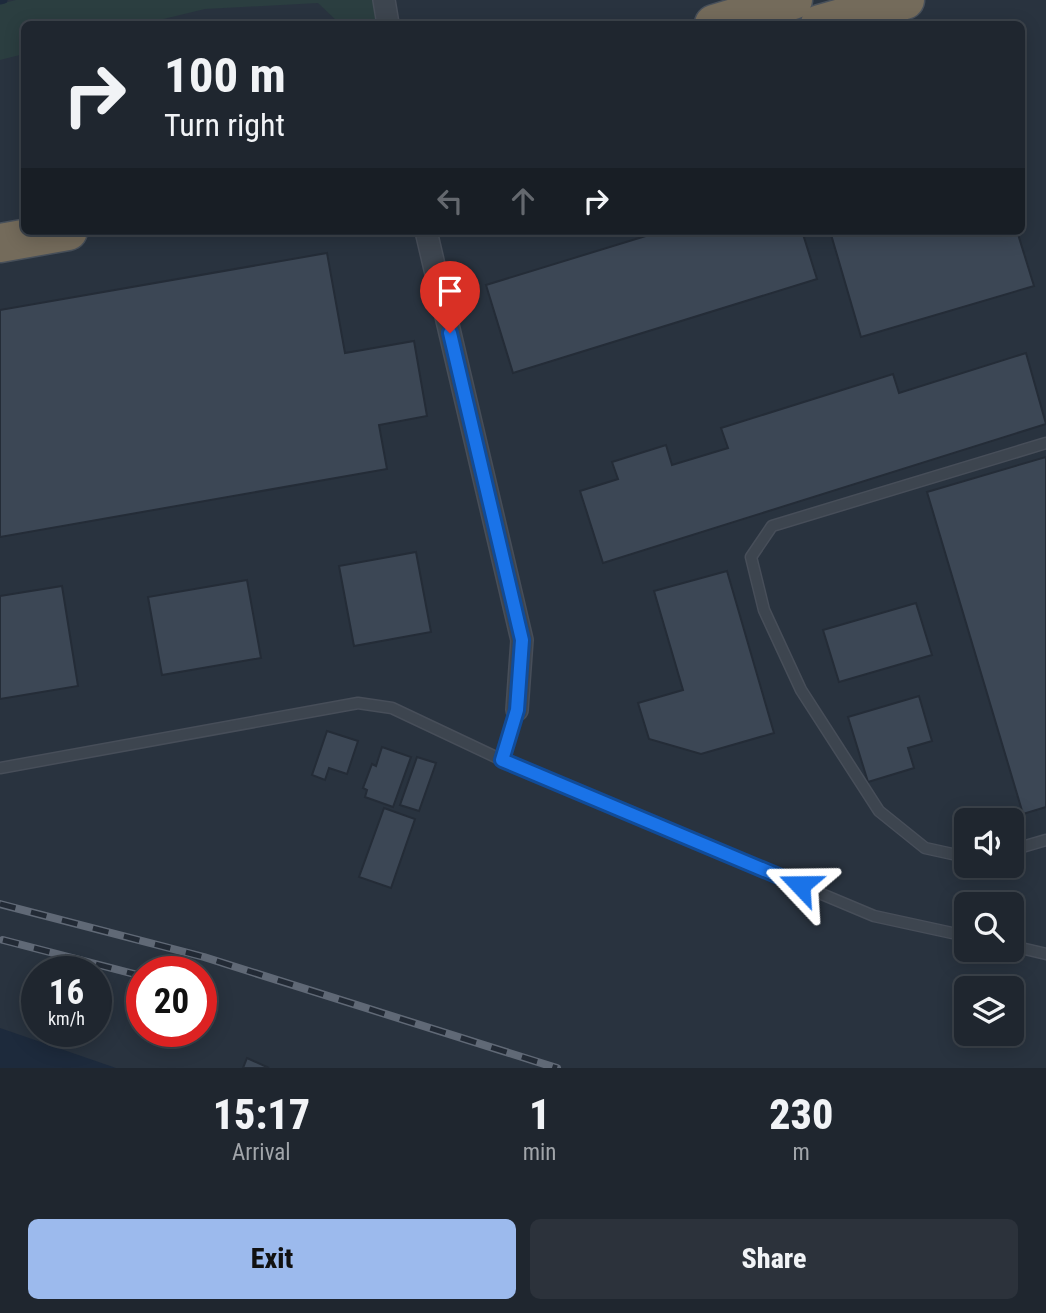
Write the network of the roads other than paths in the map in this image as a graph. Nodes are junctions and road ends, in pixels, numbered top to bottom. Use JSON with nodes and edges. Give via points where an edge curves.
{"nodes":[{"id":1,"x":384,"y":0,"type":"edge"},
{"id":2,"x":793,"y":0,"type":"edge"},
{"id":3,"x":905,"y":0,"type":"edge"},
{"id":4,"x":388,"y":21,"type":"edge"},
{"id":5,"x":724,"y":21,"type":"edge"},
{"id":6,"x":831,"y":21,"type":"edge"},
{"id":7,"x":21,"y":212,"type":"edge"},
{"id":8,"x":0,"y":215,"type":"edge"},
{"id":9,"x":45,"y":235,"type":"edge"},
{"id":10,"x":427,"y":235,"type":"edge"},
{"id":11,"x":0,"y":243,"type":"edge"},
{"id":12,"x":1046,"y":443,"type":"edge"},
{"id":13,"x":517,"y":710,"type":"joint"},
{"id":14,"x":502,"y":760,"type":"junction"},
{"id":15,"x":0,"y":768,"type":"edge"},
{"id":16,"x":1046,"y":840,"type":"edge"},
{"id":17,"x":1024,"y":846,"type":"edge"},
{"id":18,"x":954,"y":854,"type":"edge"},
{"id":19,"x":954,"y":933,"type":"edge"},
{"id":20,"x":1024,"y":949,"type":"edge"},
{"id":21,"x":1046,"y":954,"type":"edge"}],
"edges":[{"from":1,"to":4,"type":"street"},
{"from":2,"to":5,"type":"highway"},
{"from":3,"to":6,"type":"highway"},
{"from":7,"to":8,"type":"highway"},
{"from":9,"to":11,"type":"highway"},
{"from":10,"to":13,"type":"street","via":[[522,640]]},
{"from":12,"to":18,"type":"lane","via":[[772,526],[751,557],[764,610],[801,690],[879,811],[925,848]]},
{"from":13,"to":14,"type":"lane"},
{"from":14,"to":15,"type":"lane","via":[[392,708],[358,703]]},
{"from":14,"to":19,"type":"lane","via":[[874,916]]},
{"from":16,"to":17,"type":"lane"},
{"from":20,"to":21,"type":"lane"}]}
